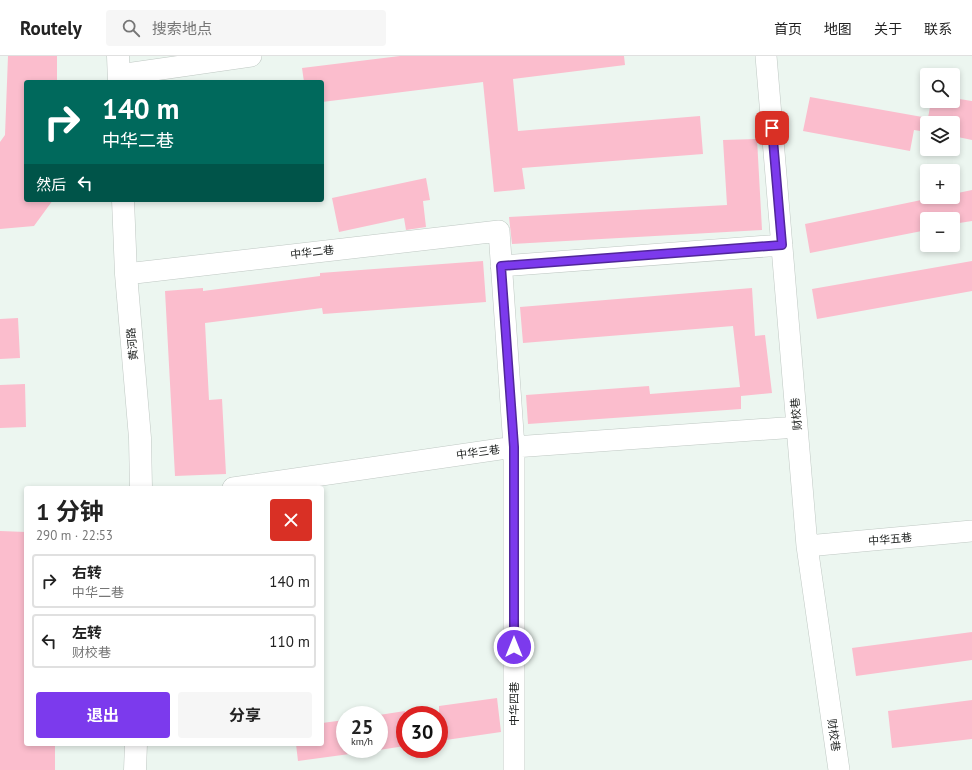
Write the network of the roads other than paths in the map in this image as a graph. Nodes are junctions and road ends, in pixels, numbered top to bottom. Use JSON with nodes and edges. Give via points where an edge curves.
{"nodes":[{"id":1,"x":251,"y":56,"type":"edge"},
{"id":2,"x":766,"y":56,"type":"edge"},
{"id":3,"x":118,"y":71,"type":"edge"},
{"id":4,"x":123,"y":202,"type":"edge"},
{"id":5,"x":499,"y":231,"type":"joint"},
{"id":6,"x":782,"y":245,"type":"junction"},
{"id":7,"x":501,"y":266,"type":"junction"},
{"id":8,"x":126,"y":274,"type":"junction"},
{"id":9,"x":797,"y":427,"type":"junction"},
{"id":10,"x":514,"y":447,"type":"junction"},
{"id":11,"x":141,"y":486,"type":"edge"},
{"id":12,"x":247,"y":486,"type":"edge"},
{"id":13,"x":972,"y":531,"type":"edge"},
{"id":14,"x":807,"y":546,"type":"junction"},
{"id":15,"x":136,"y":746,"type":"edge"},
{"id":16,"x":135,"y":770,"type":"edge"},
{"id":17,"x":514,"y":770,"type":"edge"},
{"id":18,"x":839,"y":770,"type":"edge"}],
"edges":[{"from":1,"to":3,"type":"street"},
{"from":2,"to":6,"type":"street","name":"财校巷"},
{"from":4,"to":8,"type":"main road","name":"黄河路"},
{"from":5,"to":7,"type":"street","name":"中华四巷"},
{"from":5,"to":8,"type":"street","name":"中华二巷"},
{"from":6,"to":7,"type":"street"},
{"from":6,"to":9,"type":"street","name":"财校巷"},
{"from":7,"to":10,"type":"street","name":"中华四巷"},
{"from":8,"to":11,"type":"main road","name":"黄河路","via":[[140,438]]},
{"from":9,"to":10,"type":"street","name":"中华三巷"},
{"from":9,"to":14,"type":"street","name":"财校巷"},
{"from":10,"to":12,"type":"street","name":"中华三巷"},
{"from":10,"to":17,"type":"street","name":"中华四巷"},
{"from":13,"to":14,"type":"street","name":"中华五巷"},
{"from":14,"to":18,"type":"street","name":"财校巷"},
{"from":15,"to":16,"type":"main road"}]}
